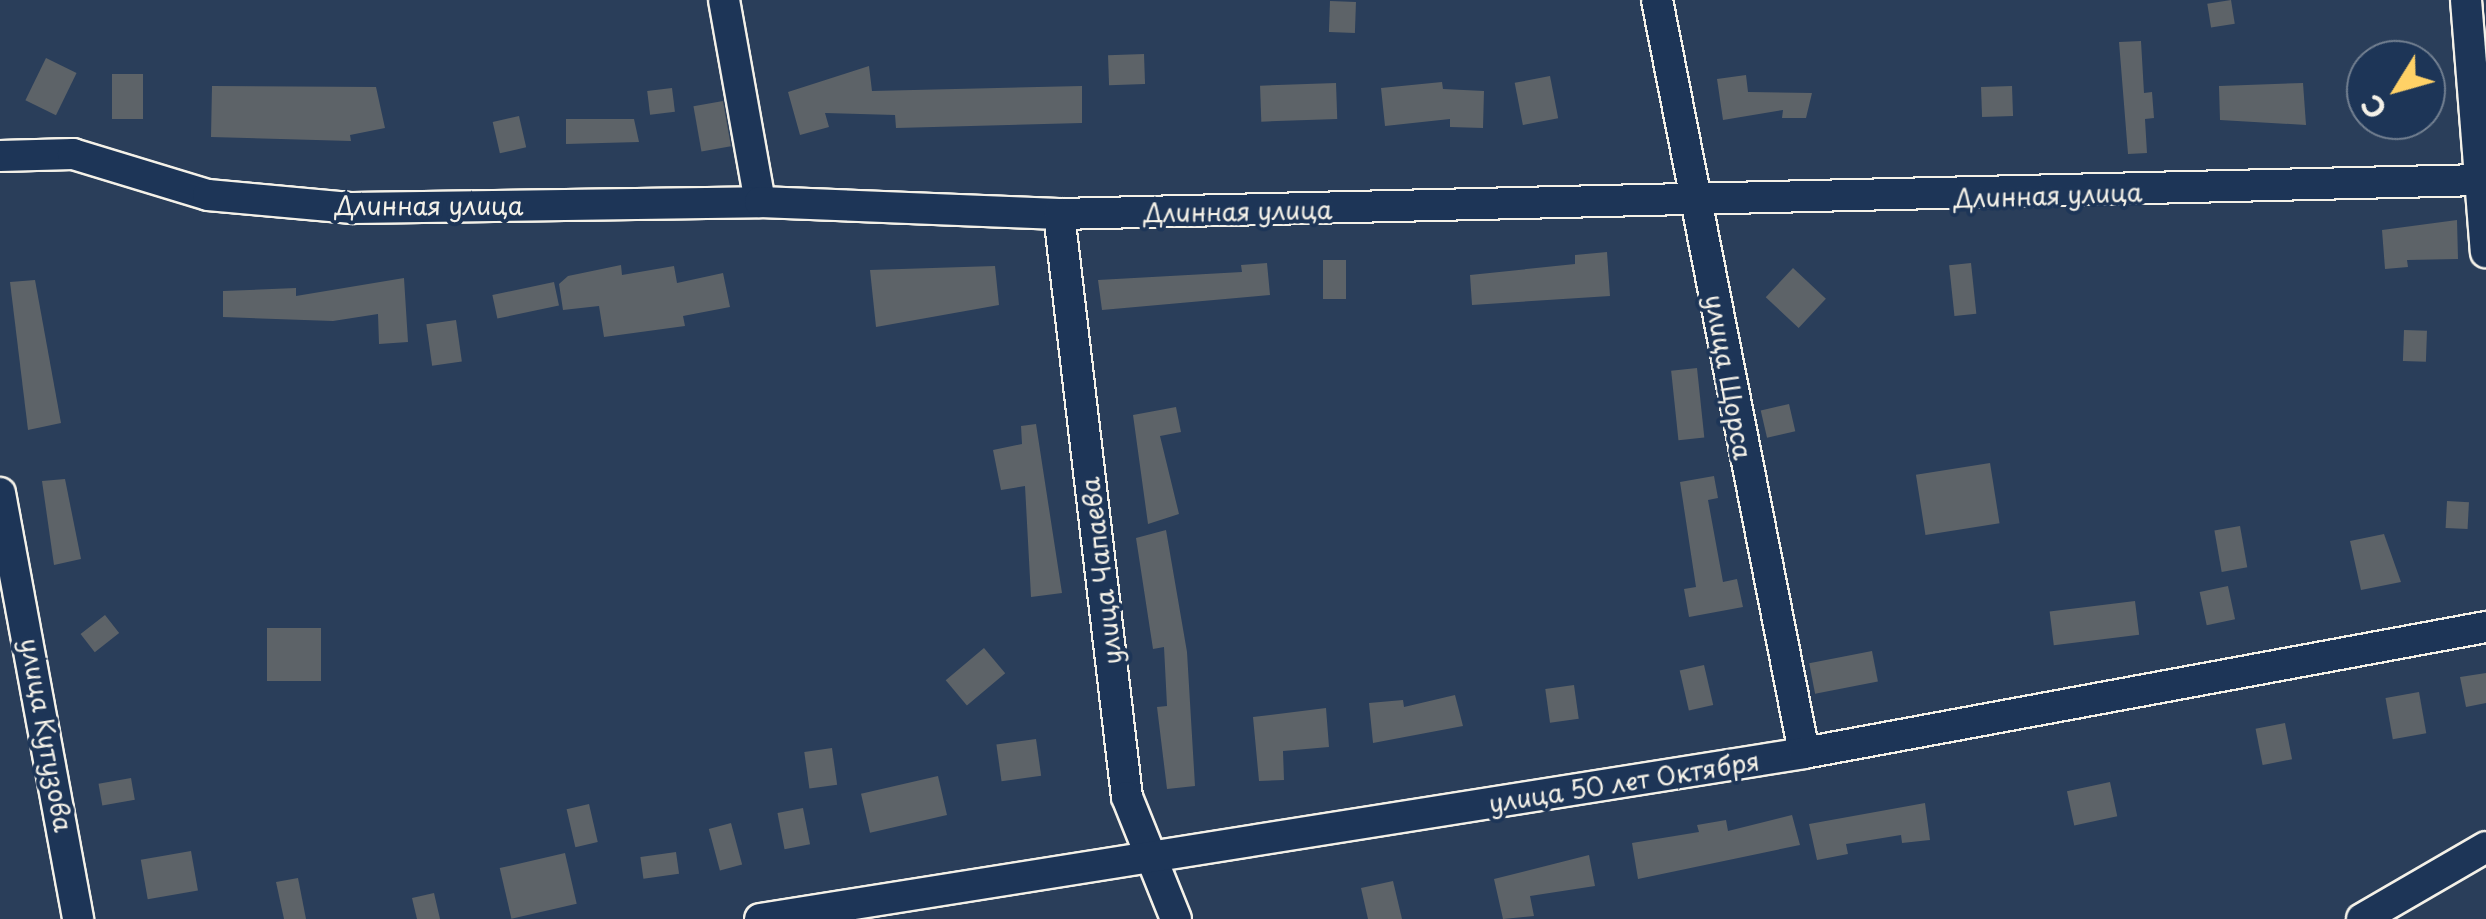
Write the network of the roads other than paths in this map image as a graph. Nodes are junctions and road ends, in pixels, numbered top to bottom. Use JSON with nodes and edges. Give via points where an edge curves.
{"nodes":[{"id":1,"x":724,"y":0,"type":"edge"},
{"id":2,"x":1657,"y":0,"type":"edge"},
{"id":3,"x":2466,"y":0,"type":"edge"},
{"id":4,"x":0,"y":156,"type":"edge"},
{"id":5,"x":2483,"y":180,"type":"junction"},
{"id":6,"x":760,"y":202,"type":"junction"},
{"id":7,"x":1698,"y":202,"type":"junction"},
{"id":8,"x":1059,"y":214,"type":"junction"},
{"id":9,"x":2486,"y":252,"type":"edge"},
{"id":10,"x":0,"y":493,"type":"edge"},
{"id":11,"x":2486,"y":627,"type":"edge"},
{"id":12,"x":1804,"y":753,"type":"junction"},
{"id":13,"x":2486,"y":848,"type":"edge"},
{"id":14,"x":1152,"y":856,"type":"junction"},
{"id":15,"x":2373,"y":916,"type":"edge"},
{"id":16,"x":78,"y":919,"type":"edge"},
{"id":17,"x":760,"y":919,"type":"edge"},
{"id":18,"x":1176,"y":919,"type":"edge"}],
"edges":[{"from":1,"to":6,"type":"street"},
{"from":2,"to":7,"type":"street","name":"улица Щорса"},
{"from":3,"to":5,"type":"street"},
{"from":4,"to":6,"type":"street","name":"Длинная улица","via":[[72,154],[208,195],[352,208]]},
{"from":5,"to":7,"type":"street","name":"Длинная улица"},
{"from":5,"to":9,"type":"street"},
{"from":6,"to":8,"type":"street","name":"Длинная улица"},
{"from":7,"to":8,"type":"street","name":"Длинная улица"},
{"from":7,"to":12,"type":"street","name":"улица Щорса"},
{"from":8,"to":14,"type":"street","name":"улица Чапаева","via":[[1127,797]]},
{"from":10,"to":16,"type":"street","name":"улица Кутузова"},
{"from":11,"to":12,"type":"street","name":"улица 50 лет Октября"},
{"from":12,"to":14,"type":"street","name":"улица 50 лет Октября"},
{"from":13,"to":15,"type":"street"},
{"from":14,"to":17,"type":"street","name":"улица 50 лет Октября"},
{"from":14,"to":18,"type":"street","name":"улица Чапаева"}]}
